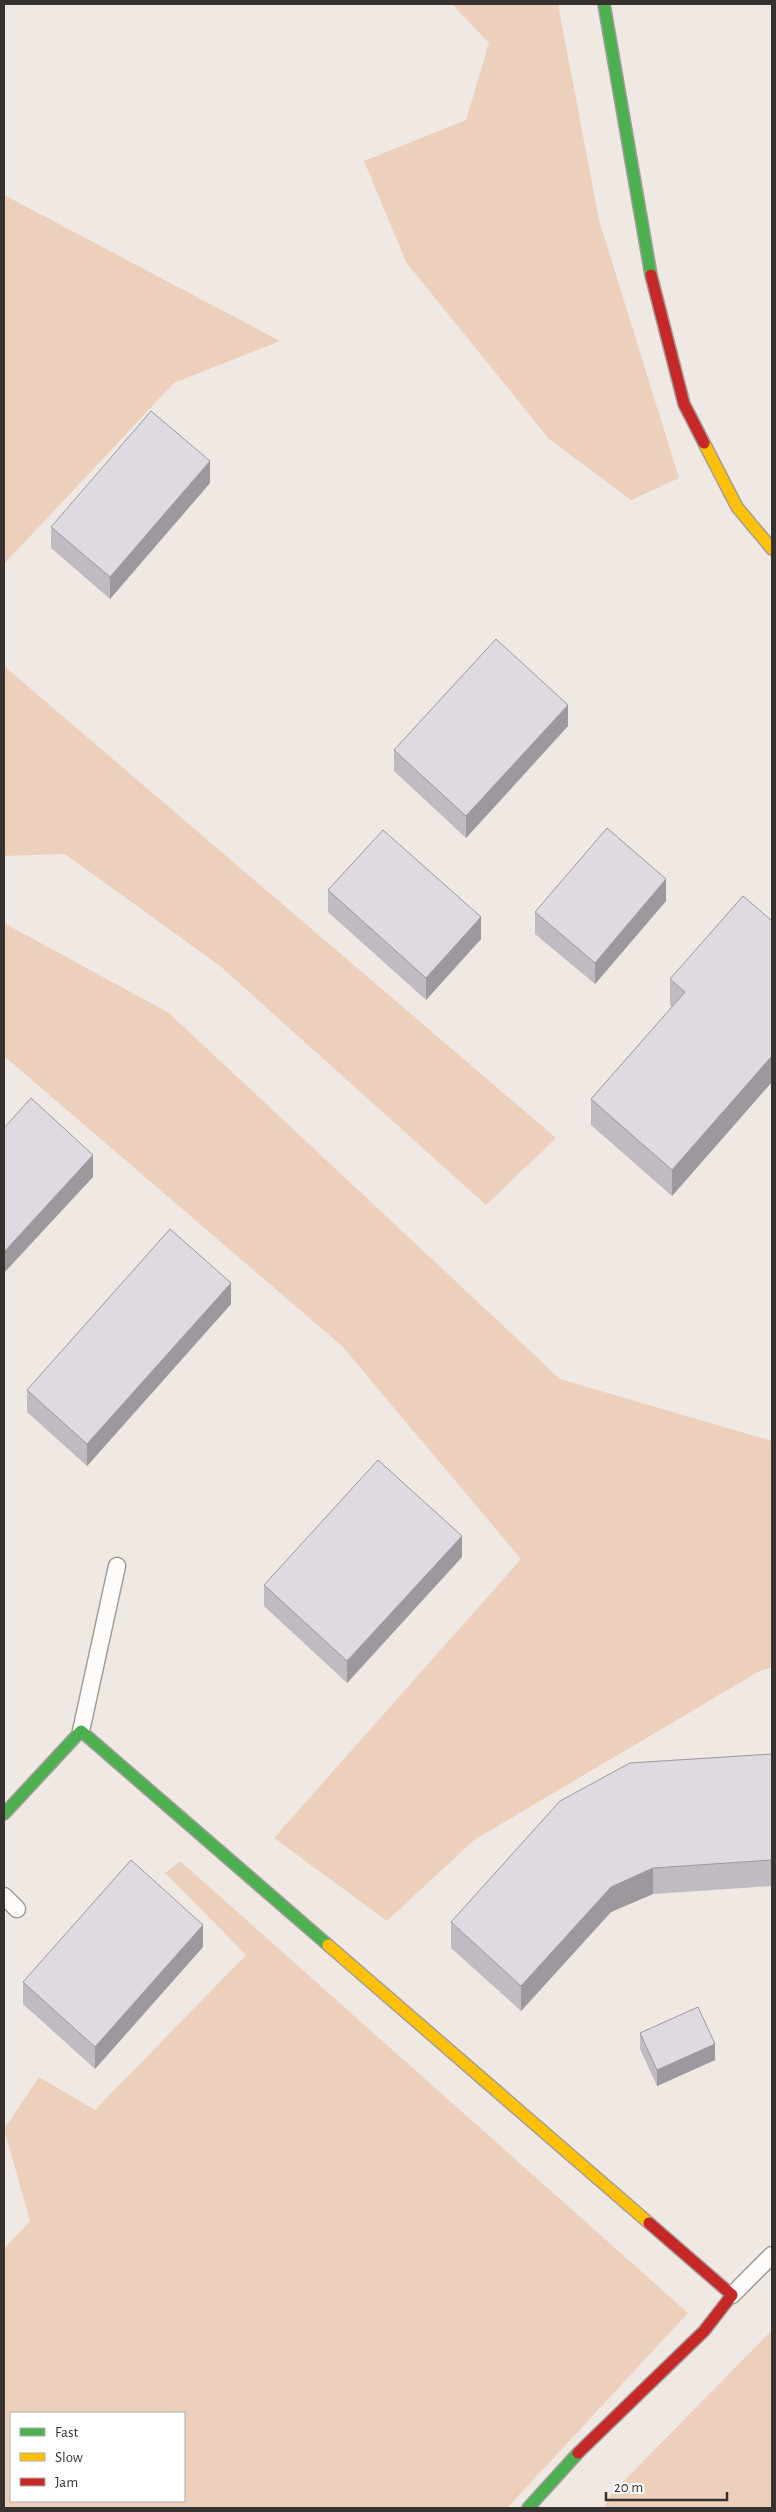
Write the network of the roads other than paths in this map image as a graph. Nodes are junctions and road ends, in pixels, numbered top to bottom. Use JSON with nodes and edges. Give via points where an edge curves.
{"nodes":[{"id":1,"x":604,"y":4,"type":"edge"},
{"id":2,"x":772,"y":549,"type":"edge"},
{"id":3,"x":117,"y":1566,"type":"dead end"},
{"id":4,"x":81,"y":1731,"type":"junction"},
{"id":5,"x":4,"y":1814,"type":"edge"},
{"id":6,"x":4,"y":1896,"type":"edge"},
{"id":7,"x":17,"y":1909,"type":"dead end"},
{"id":8,"x":772,"y":2256,"type":"edge"},
{"id":9,"x":732,"y":2295,"type":"junction"},
{"id":10,"x":528,"y":2508,"type":"edge"}],
"edges":[{"from":1,"to":2,"type":"street","via":[[652,282],[684,404],[737,507]]},
{"from":3,"to":4,"type":"lane"},
{"from":4,"to":5,"type":"street"},
{"from":4,"to":9,"type":"street"},
{"from":6,"to":7,"type":"lane"},
{"from":8,"to":9,"type":"lane"},
{"from":9,"to":10,"type":"street","via":[[704,2331],[589,2441]]}]}
